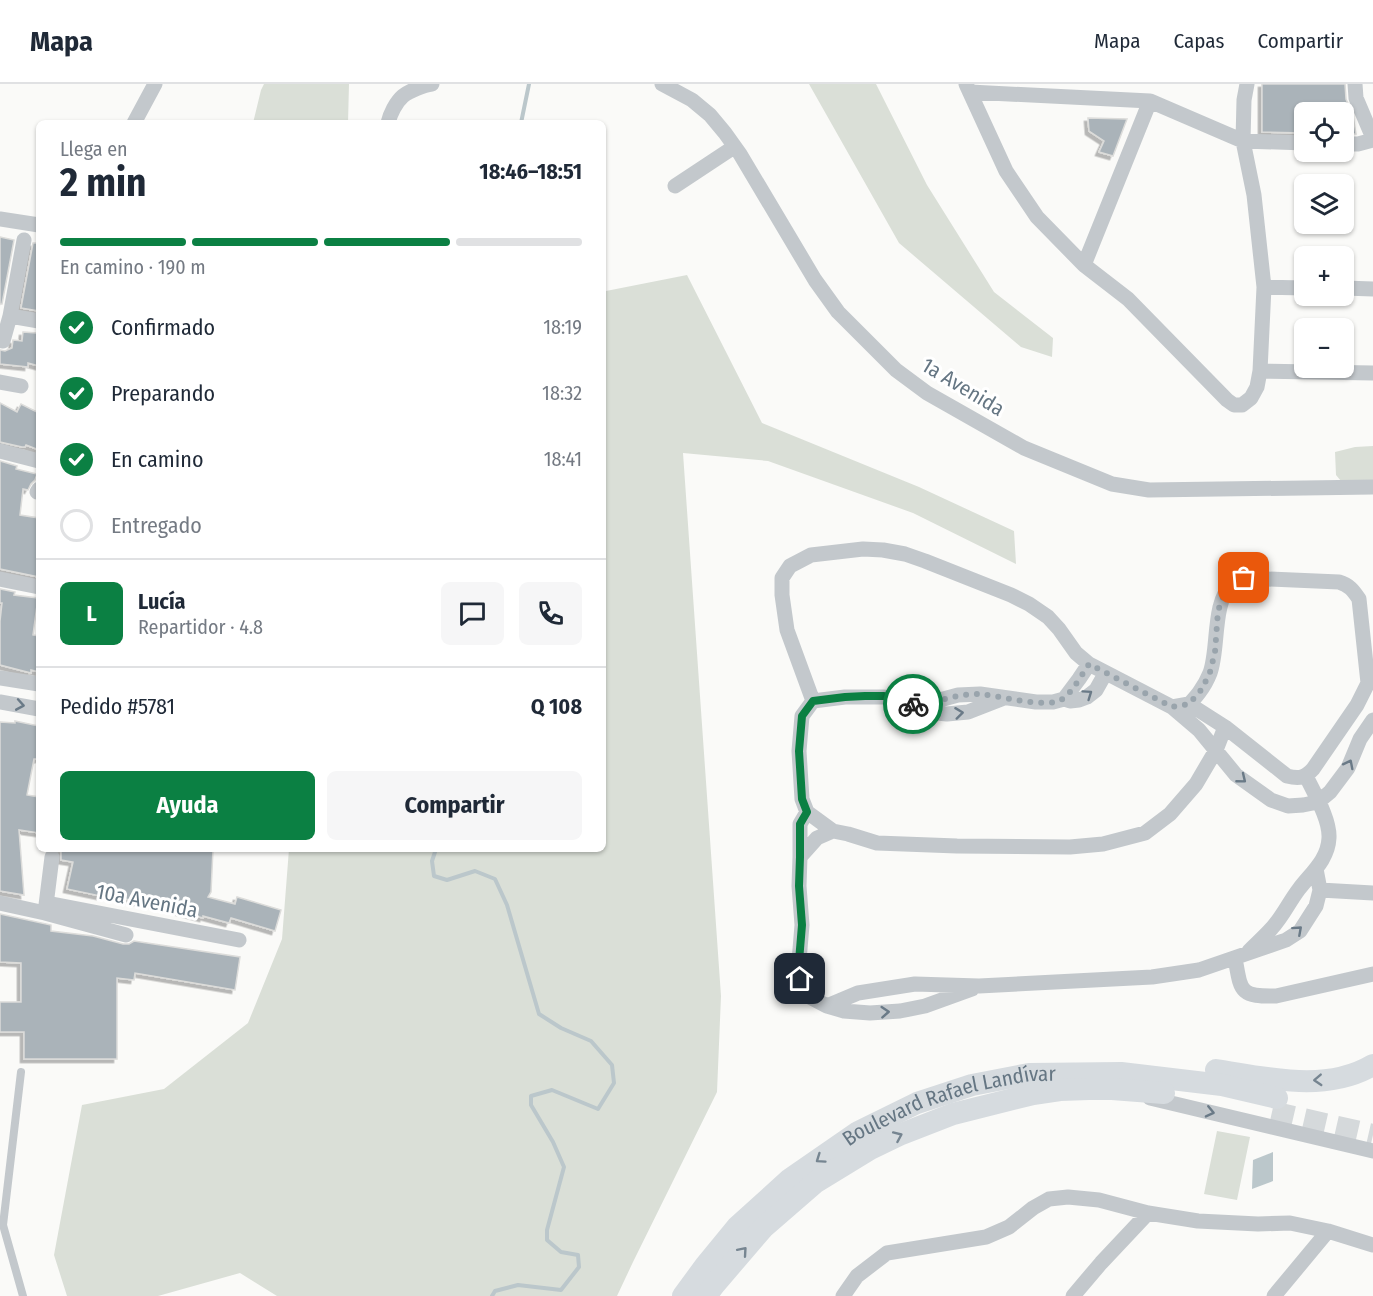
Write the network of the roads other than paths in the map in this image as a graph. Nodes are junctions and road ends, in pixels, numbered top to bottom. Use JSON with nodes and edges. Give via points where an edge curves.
{"nodes":[{"id":1,"x":155,"y":84,"type":"edge"},
{"id":2,"x":432,"y":84,"type":"edge"},
{"id":3,"x":662,"y":84,"type":"edge"},
{"id":4,"x":1247,"y":84,"type":"edge"},
{"id":5,"x":1355,"y":84,"type":"edge"},
{"id":6,"x":968,"y":88,"type":"edge"},
{"id":7,"x":688,"y":90,"type":"edge"},
{"id":8,"x":1150,"y":100,"type":"junction"},
{"id":9,"x":136,"y":120,"type":"edge"},
{"id":10,"x":389,"y":120,"type":"edge"},
{"id":11,"x":1373,"y":139,"type":"edge"},
{"id":12,"x":1243,"y":141,"type":"junction"},
{"id":13,"x":1294,"y":143,"type":"edge"},
{"id":14,"x":1354,"y":144,"type":"edge"},
{"id":15,"x":734,"y":147,"type":"junction"},
{"id":16,"x":675,"y":186,"type":"dead end"},
{"id":17,"x":0,"y":219,"type":"edge"},
{"id":18,"x":36,"y":225,"type":"edge"},
{"id":19,"x":24,"y":240,"type":"dead end"},
{"id":20,"x":1084,"y":265,"type":"junction"},
{"id":21,"x":1264,"y":287,"type":"junction"},
{"id":22,"x":1294,"y":288,"type":"edge"},
{"id":23,"x":1354,"y":288,"type":"edge"},
{"id":24,"x":1373,"y":289,"type":"edge"},
{"id":25,"x":10,"y":316,"type":"junction"},
{"id":26,"x":36,"y":320,"type":"edge"},
{"id":27,"x":3,"y":340,"type":"dead end"},
{"id":28,"x":1260,"y":371,"type":"junction"},
{"id":29,"x":1373,"y":373,"type":"edge"},
{"id":30,"x":0,"y":382,"type":"edge"},
{"id":31,"x":21,"y":386,"type":"dead end"},
{"id":32,"x":0,"y":451,"type":"edge"},
{"id":33,"x":36,"y":460,"type":"edge"},
{"id":34,"x":1373,"y":487,"type":"edge"},
{"id":35,"x":0,"y":579,"type":"edge"},
{"id":36,"x":36,"y":586,"type":"edge"},
{"id":37,"x":1089,"y":664,"type":"junction"},
{"id":38,"x":1105,"y":674,"type":"junction"},
{"id":39,"x":0,"y":678,"type":"edge"},
{"id":40,"x":1370,"y":682,"type":"edge"},
{"id":41,"x":36,"y":684,"type":"edge"},
{"id":42,"x":1064,"y":699,"type":"junction"},
{"id":43,"x":813,"y":701,"type":"junction"},
{"id":44,"x":0,"y":702,"type":"edge"},
{"id":45,"x":36,"y":708,"type":"edge"},
{"id":46,"x":1180,"y":708,"type":"junction"},
{"id":47,"x":1373,"y":720,"type":"edge"},
{"id":48,"x":1225,"y":727,"type":"junction"},
{"id":49,"x":1216,"y":750,"type":"junction"},
{"id":50,"x":1306,"y":777,"type":"junction"},
{"id":51,"x":1318,"y":802,"type":"junction"},
{"id":52,"x":807,"y":812,"type":"junction"},
{"id":53,"x":833,"y":831,"type":"junction"},
{"id":54,"x":52,"y":857,"type":"dead end"},
{"id":55,"x":800,"y":857,"type":"junction"},
{"id":56,"x":1316,"y":869,"type":"junction"},
{"id":57,"x":1320,"y":890,"type":"junction"},
{"id":58,"x":1373,"y":893,"type":"edge"},
{"id":59,"x":0,"y":903,"type":"edge"},
{"id":60,"x":46,"y":908,"type":"junction"},
{"id":61,"x":126,"y":935,"type":"dead end"},
{"id":62,"x":240,"y":940,"type":"dead end"},
{"id":63,"x":1240,"y":956,"type":"junction"},
{"id":64,"x":1373,"y":974,"type":"edge"},
{"id":65,"x":979,"y":986,"type":"junction"},
{"id":66,"x":827,"y":1006,"type":"junction"},
{"id":67,"x":1373,"y":1065,"type":"edge"},
{"id":68,"x":21,"y":1072,"type":"dead end"},
{"id":69,"x":1029,"y":1074,"type":"junction"},
{"id":70,"x":1112,"y":1089,"type":"junction"},
{"id":71,"x":1373,"y":1151,"type":"edge"},
{"id":72,"x":1148,"y":1214,"type":"junction"},
{"id":73,"x":2,"y":1225,"type":"edge"},
{"id":74,"x":1328,"y":1231,"type":"junction"},
{"id":75,"x":1370,"y":1242,"type":"edge"},
{"id":76,"x":23,"y":1296,"type":"edge"},
{"id":77,"x":683,"y":1296,"type":"edge"},
{"id":78,"x":706,"y":1296,"type":"edge"},
{"id":79,"x":843,"y":1296,"type":"edge"},
{"id":80,"x":1073,"y":1296,"type":"edge"},
{"id":81,"x":1274,"y":1296,"type":"edge"}],
"edges":[{"from":1,"to":9,"type":"street"},
{"from":2,"to":10,"type":"street","via":[[402,96]]},
{"from":3,"to":7,"type":"street","name":"1a Avenida"},
{"from":4,"to":12,"type":"street"},
{"from":5,"to":11,"type":"street","via":[[1356,98]]},
{"from":6,"to":8,"type":"street"},
{"from":6,"to":20,"type":"street","via":[[1006,171],[1037,217]]},
{"from":7,"to":15,"type":"street","name":"1a Avenida"},
{"from":8,"to":12,"type":"street"},
{"from":8,"to":20,"type":"street"},
{"from":11,"to":14,"type":"street"},
{"from":12,"to":13,"type":"street"},
{"from":12,"to":21,"type":"street","via":[[1254,195]]},
{"from":15,"to":16,"type":"street"},
{"from":15,"to":34,"type":"street","name":"1a Avenida","via":[[838,312],[896,369],[927,393],[1024,448],[1112,484],[1149,490]]},
{"from":17,"to":18,"type":"street"},
{"from":19,"to":25,"type":"street"},
{"from":20,"to":28,"type":"street","via":[[1128,299],[1234,405],[1242,405],[1251,398]]},
{"from":21,"to":22,"type":"street"},
{"from":21,"to":28,"type":"street"},
{"from":23,"to":24,"type":"street"},
{"from":25,"to":26,"type":"street"},
{"from":25,"to":27,"type":"street"},
{"from":28,"to":29,"type":"street"},
{"from":30,"to":31,"type":"street"},
{"from":32,"to":33,"type":"street"},
{"from":35,"to":36,"type":"street"},
{"from":37,"to":38,"type":"street"},
{"from":37,"to":42,"type":"street"},
{"from":37,"to":43,"type":"street","via":[[1048,617],[1029,604],[925,561],[883,550],[812,555],[790,566],[782,578],[782,595],[787,630]]},
{"from":42,"to":38,"type":"street","one_way":true,"via":[[1087,697]]},
{"from":38,"to":46,"type":"street"},
{"from":39,"to":41,"type":"street"},
{"from":40,"to":46,"type":"street","via":[[1359,599],[1349,585],[1244,578],[1232,584],[1223,597],[1215,652],[1202,689]]},
{"from":40,"to":50,"type":"street"},
{"from":42,"to":43,"type":"street","via":[[1036,702],[1004,698],[968,712],[947,714],[927,712],[884,696]]},
{"from":43,"to":52,"type":"street","via":[[802,716],[799,751],[802,799]]},
{"from":44,"to":45,"type":"street","one_way":true},
{"from":46,"to":48,"type":"street"},
{"from":46,"to":49,"type":"street"},
{"from":51,"to":47,"type":"street","one_way":true,"via":[[1348,768]]},
{"from":48,"to":49,"type":"street"},
{"from":48,"to":50,"type":"street","via":[[1287,776]]},
{"from":49,"to":51,"type":"street","one_way":true,"via":[[1236,775],[1271,800],[1288,806]]},
{"from":49,"to":53,"type":"street","via":[[1196,784],[1170,814],[1145,832],[1103,844],[908,845],[877,843]]},
{"from":50,"to":51,"type":"street"},
{"from":51,"to":56,"type":"street","via":[[1329,837],[1327,850]]},
{"from":52,"to":53,"type":"street"},
{"from":52,"to":55,"type":"street","via":[[800,824]]},
{"from":53,"to":55,"type":"street","via":[[817,838]]},
{"from":54,"to":60,"type":"street"},
{"from":55,"to":66,"type":"street","via":[[800,979],[808,996]]},
{"from":56,"to":57,"type":"street"},
{"from":56,"to":63,"type":"street","via":[[1272,928]]},
{"from":57,"to":58,"type":"street"},
{"from":63,"to":57,"type":"street","one_way":true,"via":[[1300,931],[1316,906]]},
{"from":59,"to":60,"type":"street","name":"10a Avenida"},
{"from":60,"to":61,"type":"street"},
{"from":60,"to":62,"type":"street","name":"10a Avenida"},
{"from":63,"to":64,"type":"street","via":[[1239,984],[1248,994],[1260,997]]},
{"from":63,"to":65,"type":"street","via":[[1199,970],[1152,977]]},
{"from":65,"to":66,"type":"street","via":[[906,985],[858,993]]},
{"from":66,"to":65,"type":"street","one_way":true,"via":[[844,1011],[900,1011]]},
{"from":67,"to":69,"type":"main road","one_way":true,"via":[[1344,1078],[1313,1081],[1136,1062],[1061,1065]]},
{"from":68,"to":73,"type":"lane"},
{"from":69,"to":70,"type":"main road","name":"Boulevard Rafael Landívar","via":[[1121,1073],[1222,1085],[1275,1105]]},
{"from":69,"to":77,"type":"main road","name":"Boulevard Rafael Landívar","one_way":true,"via":[[972,1084],[917,1103],[858,1132],[790,1179],[750,1214]]},
{"from":70,"to":71,"type":"street","name":"Boulevard Rafael Landívar","one_way":true},
{"from":78,"to":70,"type":"main road","name":"Boulevard Rafael Landívar","one_way":true,"via":[[763,1228],[816,1182],[870,1149],[936,1120],[1010,1099],[1060,1090]]},
{"from":72,"to":74,"type":"street","via":[[1198,1221],[1290,1223]]},
{"from":72,"to":79,"type":"street","via":[[1099,1200],[1049,1199],[1009,1227],[986,1237],[887,1253],[856,1276]]},
{"from":72,"to":80,"type":"street"},
{"from":73,"to":76,"type":"lane"},
{"from":74,"to":75,"type":"street"},
{"from":74,"to":81,"type":"street"}]}
